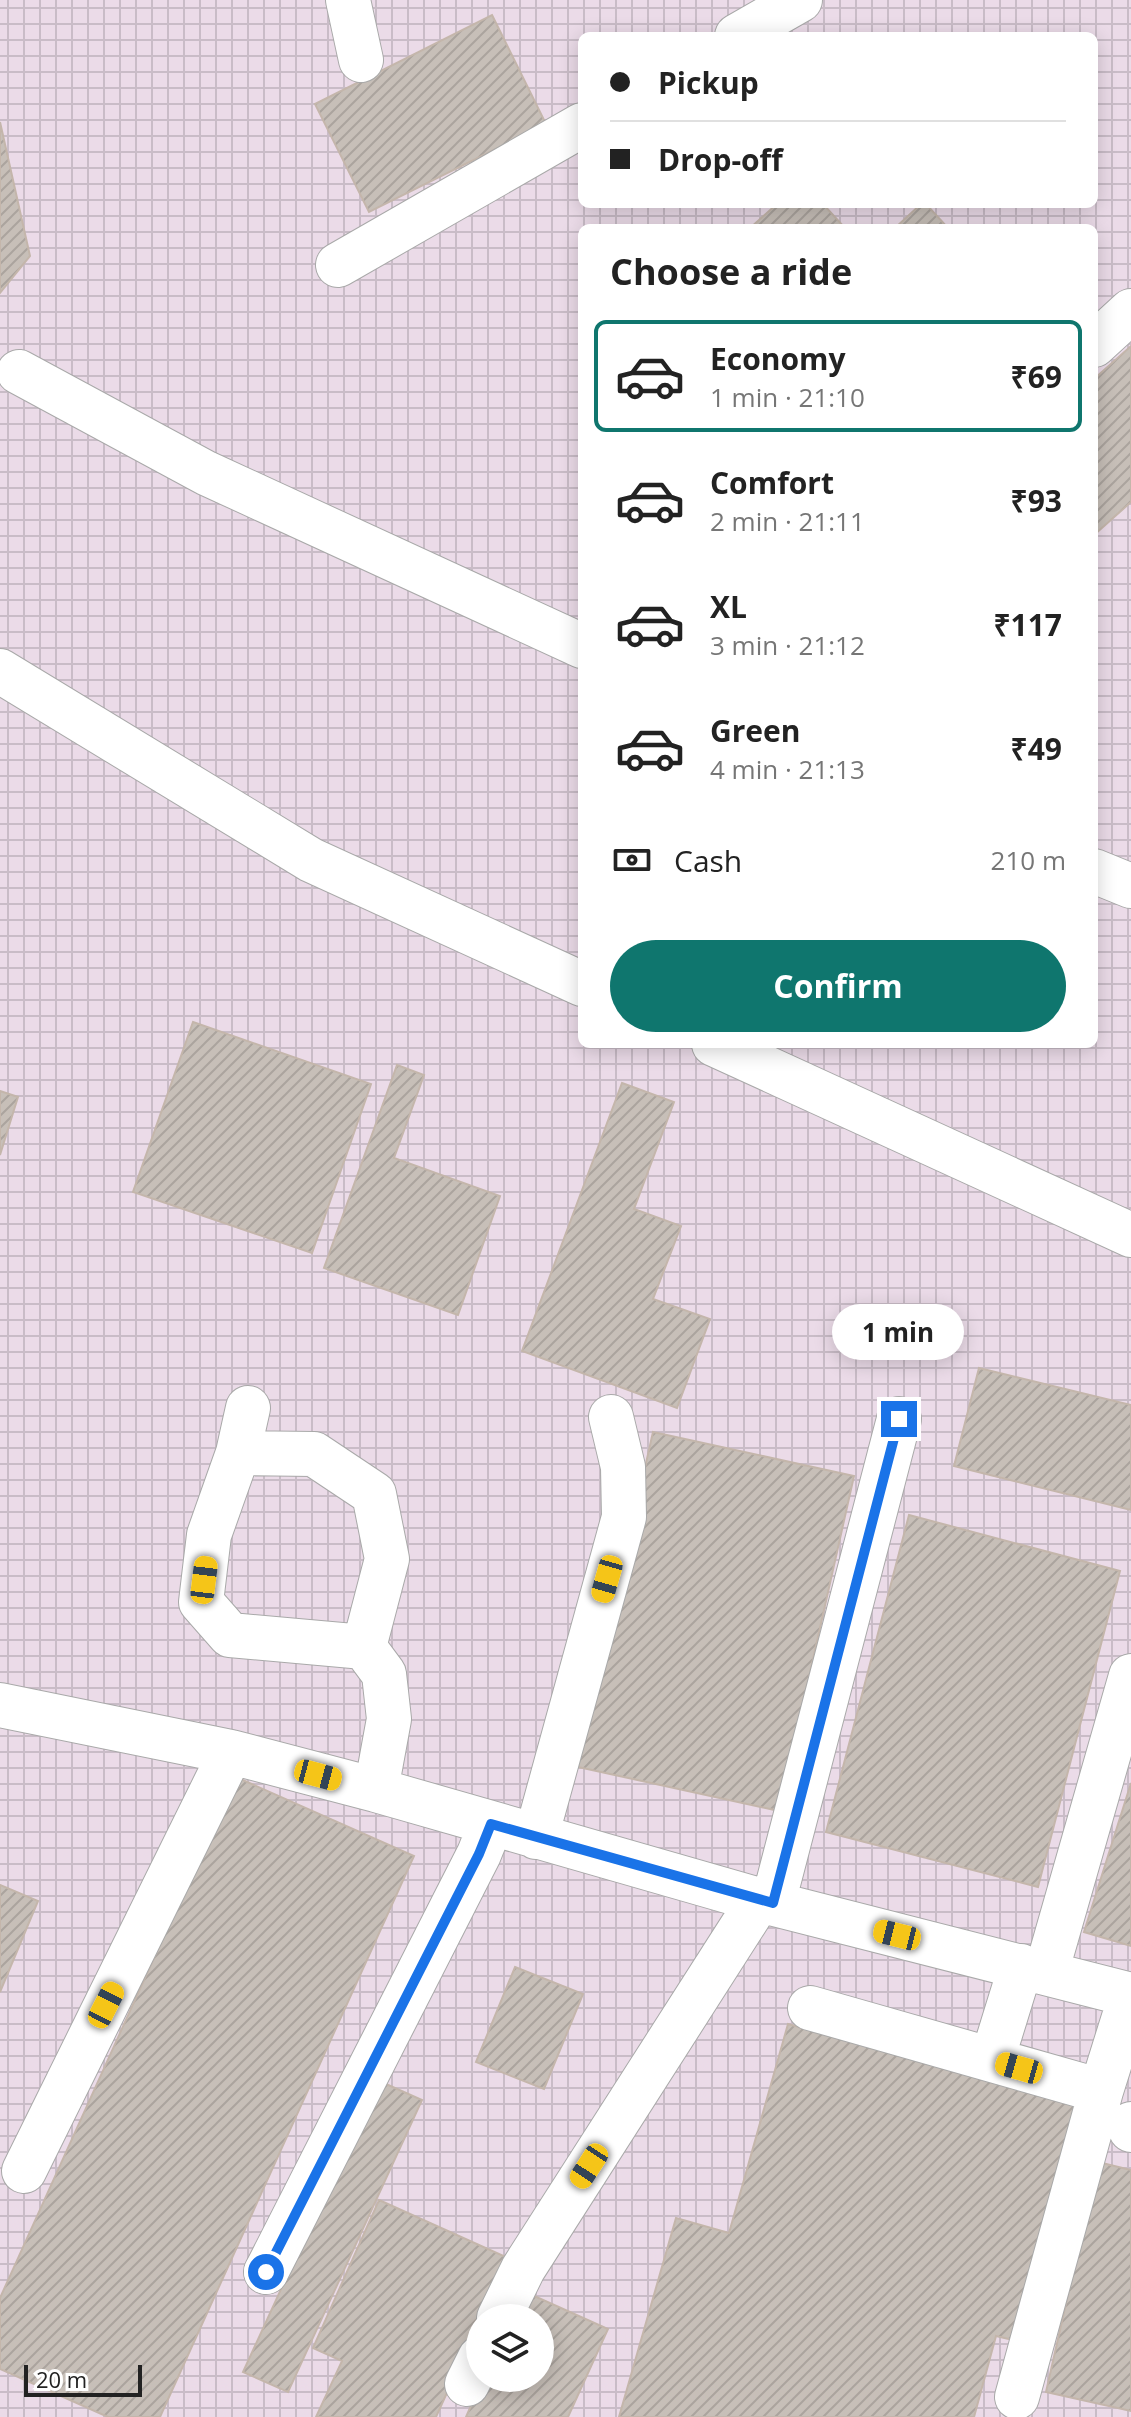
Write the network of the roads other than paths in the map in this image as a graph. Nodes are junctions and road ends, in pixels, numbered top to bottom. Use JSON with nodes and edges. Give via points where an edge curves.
{"nodes":[{"id":1,"x":348,"y":0,"type":"edge"},
{"id":2,"x":800,"y":0,"type":"edge"},
{"id":3,"x":744,"y":32,"type":"edge"},
{"id":4,"x":361,"y":60,"type":"dead end"},
{"id":5,"x":578,"y":127,"type":"edge"},
{"id":6,"x":338,"y":265,"type":"dead end"},
{"id":7,"x":1131,"y":311,"type":"edge"},
{"id":8,"x":1098,"y":341,"type":"edge"},
{"id":9,"x":19,"y":372,"type":"dead end"},
{"id":10,"x":578,"y":644,"type":"edge"},
{"id":11,"x":0,"y":671,"type":"edge"},
{"id":12,"x":1098,"y":873,"type":"edge"},
{"id":13,"x":1131,"y":886,"type":"edge"},
{"id":14,"x":578,"y":982,"type":"edge"},
{"id":15,"x":723,"y":1048,"type":"edge"},
{"id":16,"x":1131,"y":1235,"type":"edge"},
{"id":17,"x":248,"y":1408,"type":"dead end"},
{"id":18,"x":611,"y":1417,"type":"dead end"},
{"id":19,"x":899,"y":1419,"type":"dead end"},
{"id":20,"x":238,"y":1453,"type":"junction"},
{"id":21,"x":364,"y":1647,"type":"junction"},
{"id":22,"x":1131,"y":1676,"type":"edge"},
{"id":23,"x":0,"y":1705,"type":"edge"},
{"id":24,"x":231,"y":1752,"type":"junction"},
{"id":25,"x":376,"y":1790,"type":"junction"},
{"id":26,"x":491,"y":1824,"type":"junction"},
{"id":27,"x":536,"y":1837,"type":"junction"},
{"id":28,"x":766,"y":1901,"type":"junction"},
{"id":29,"x":1033,"y":1970,"type":"junction"},
{"id":30,"x":1131,"y":1995,"type":"edge"},
{"id":31,"x":810,"y":2008,"type":"dead end"},
{"id":32,"x":992,"y":2060,"type":"junction"},
{"id":33,"x":1101,"y":2091,"type":"junction"},
{"id":34,"x":1131,"y":2124,"type":"edge"},
{"id":35,"x":1131,"y":2130,"type":"edge"},
{"id":36,"x":24,"y":2171,"type":"dead end"},
{"id":37,"x":266,"y":2272,"type":"dead end"},
{"id":38,"x":506,"y":2304,"type":"edge"},
{"id":39,"x":1017,"y":2397,"type":"dead end"}],
"edges":[{"from":1,"to":4,"type":"street"},
{"from":2,"to":3,"type":"street"},
{"from":5,"to":6,"type":"street"},
{"from":7,"to":8,"type":"street"},
{"from":9,"to":10,"type":"street","via":[[206,473]]},
{"from":11,"to":14,"type":"street","via":[[311,860]]},
{"from":12,"to":13,"type":"street"},
{"from":15,"to":16,"type":"street"},
{"from":17,"to":20,"type":"street"},
{"from":18,"to":27,"type":"street","via":[[623,1467],[624,1517]]},
{"from":19,"to":28,"type":"street"},
{"from":20,"to":21,"type":"street","via":[[314,1454],[374,1494],[387,1559]]},
{"from":20,"to":21,"type":"street","via":[[209,1535],[201,1602],[230,1635]]},
{"from":21,"to":25,"type":"street","via":[[384,1674],[389,1719]]},
{"from":22,"to":29,"type":"street"},
{"from":23,"to":24,"type":"street"},
{"from":24,"to":25,"type":"street"},
{"from":24,"to":36,"type":"street"},
{"from":25,"to":26,"type":"street"},
{"from":26,"to":27,"type":"street"},
{"from":26,"to":37,"type":"street"},
{"from":27,"to":28,"type":"street"},
{"from":28,"to":29,"type":"street"},
{"from":28,"to":38,"type":"street","via":[[523,2269]]},
{"from":29,"to":30,"type":"street"},
{"from":29,"to":32,"type":"street"},
{"from":30,"to":33,"type":"street"},
{"from":31,"to":32,"type":"street"},
{"from":32,"to":33,"type":"street"},
{"from":33,"to":39,"type":"street"},
{"from":34,"to":35,"type":"street"}]}
